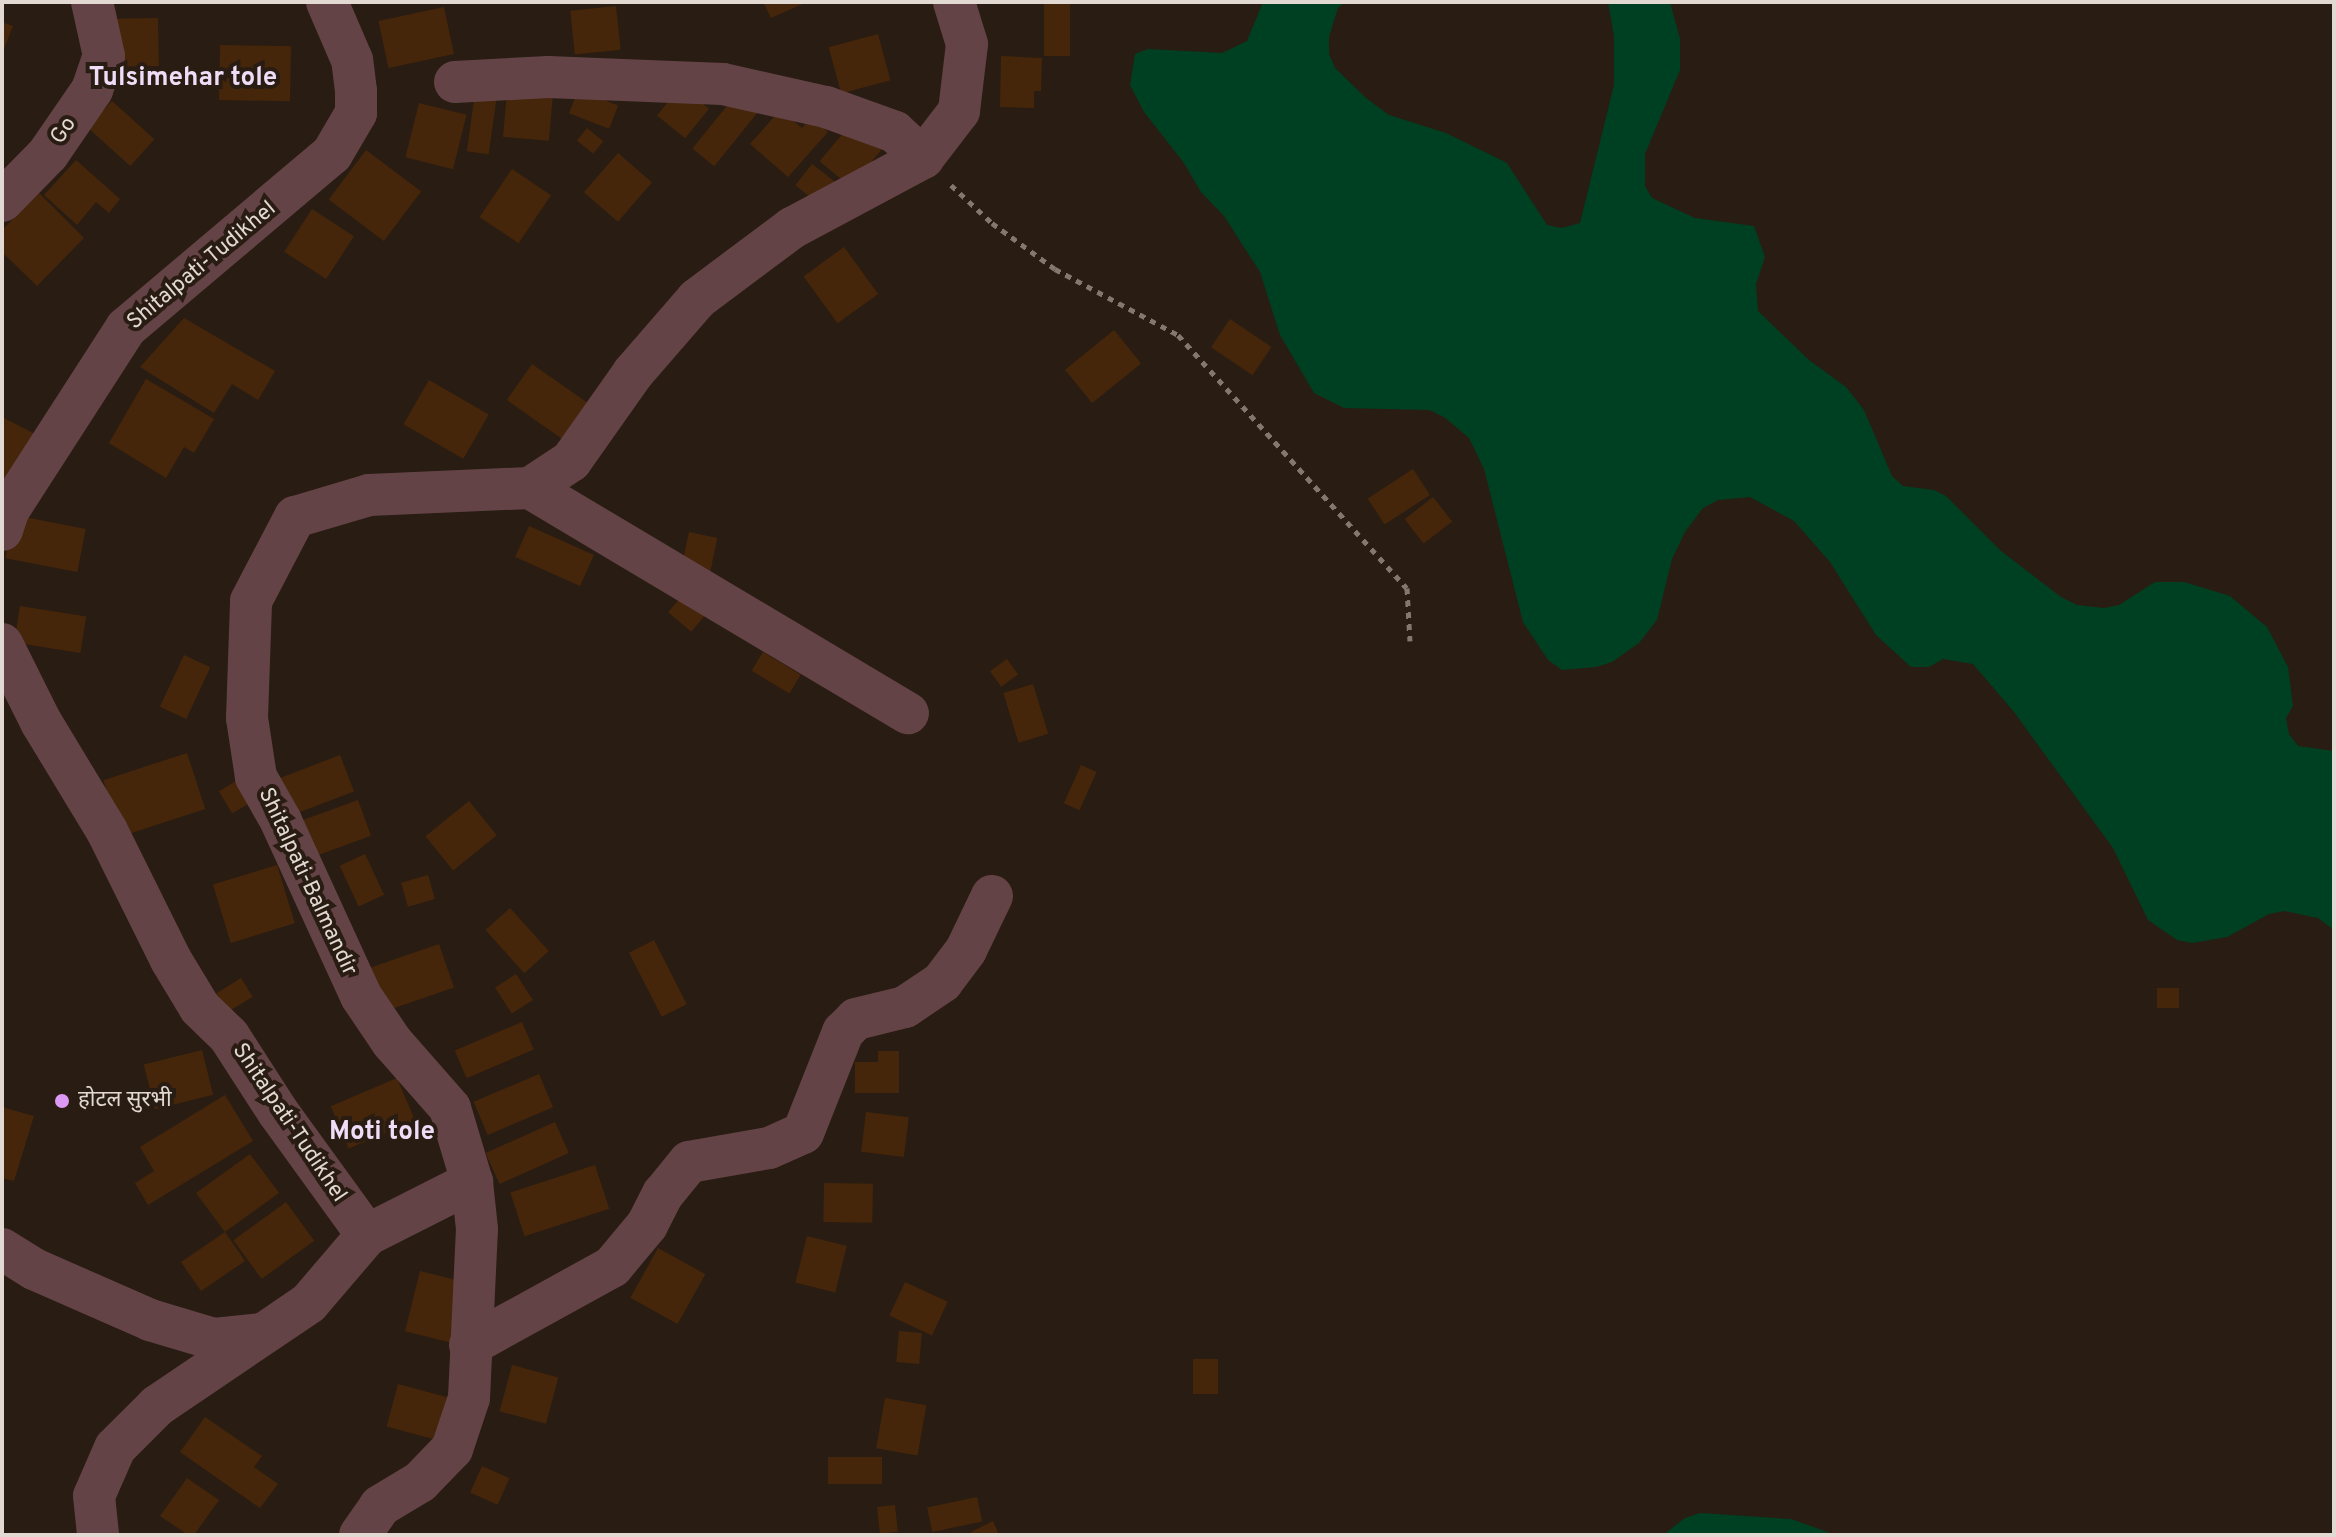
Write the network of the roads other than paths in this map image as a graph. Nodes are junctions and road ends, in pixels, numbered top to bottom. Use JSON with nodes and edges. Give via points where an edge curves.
{"nodes":[{"id":1,"x":92,"y":2,"type":"edge"},
{"id":2,"x":327,"y":2,"type":"edge"},
{"id":3,"x":954,"y":2,"type":"edge"},
{"id":4,"x":455,"y":82,"type":"dead end"},
{"id":5,"x":923,"y":158,"type":"junction"},
{"id":6,"x":2,"y":201,"type":"edge"},
{"id":7,"x":530,"y":488,"type":"junction"},
{"id":8,"x":2,"y":530,"type":"edge"},
{"id":9,"x":2,"y":644,"type":"edge"},
{"id":10,"x":908,"y":713,"type":"dead end"},
{"id":11,"x":992,"y":896,"type":"dead end"},
{"id":12,"x":472,"y":1182,"type":"junction"},
{"id":13,"x":367,"y":1235,"type":"junction"},
{"id":14,"x":2,"y":1249,"type":"edge"},
{"id":15,"x":263,"y":1334,"type":"junction"},
{"id":16,"x":470,"y":1345,"type":"junction"},
{"id":17,"x":98,"y":1535,"type":"edge"},
{"id":18,"x":360,"y":1535,"type":"edge"}],
"edges":[{"from":1,"to":6,"type":"street","name":"Go","via":[[104,56],[92,90],[48,154]]},
{"from":2,"to":8,"type":"street","name":"Shitalpati-Tudikhel","via":[[352,60],[356,91],[356,113],[332,154],[126,328],[8,511]]},
{"from":3,"to":5,"type":"street","via":[[967,44],[959,111]]},
{"from":4,"to":5,"type":"street","via":[[548,77],[723,84],[826,107],[895,132]]},
{"from":5,"to":7,"type":"street","via":[[792,228],[697,299],[633,373],[571,461]]},
{"from":7,"to":10,"type":"street"},
{"from":7,"to":12,"type":"street","name":"Shitalpati-Balmandir","via":[[369,495],[295,517],[251,601],[247,718],[256,777],[361,996],[392,1042],[450,1108]]},
{"from":9,"to":13,"type":"street","name":"Shitalpati-Tudikhel","via":[[200,1008],[229,1036]]},
{"from":11,"to":16,"type":"street","via":[[966,950],[942,982],[905,1007],[856,1019],[843,1032],[803,1133],[769,1148],[689,1162],[612,1267]]},
{"from":12,"to":13,"type":"street"},
{"from":12,"to":16,"type":"street","name":"Shitalpati-Balmandir","via":[[477,1229]]},
{"from":13,"to":15,"type":"street","via":[[309,1303]]},
{"from":14,"to":15,"type":"street","via":[[34,1269],[150,1320],[214,1339]]},
{"from":15,"to":17,"type":"street","via":[[157,1406],[115,1448],[94,1496]]},
{"from":16,"to":18,"type":"street","name":"Shitalpati-Balmandir","via":[[469,1398],[452,1449],[420,1482],[380,1506]]}]}
